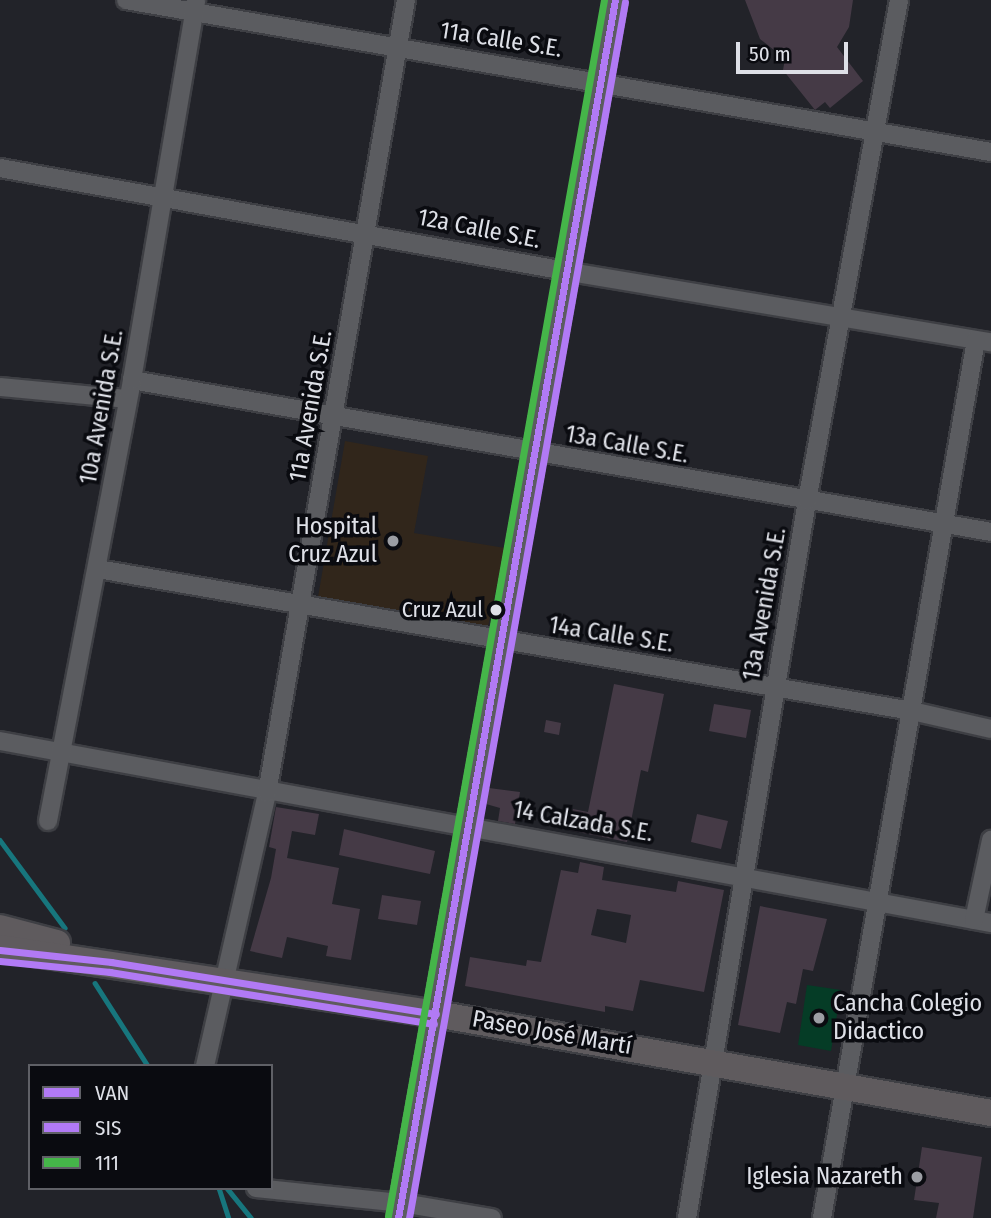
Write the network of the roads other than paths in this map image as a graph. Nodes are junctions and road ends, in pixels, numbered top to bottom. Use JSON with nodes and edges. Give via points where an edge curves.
{"nodes":[{"id":1,"x":126,"y":0,"type":"edge"},
{"id":2,"x":406,"y":0,"type":"edge"},
{"id":3,"x":615,"y":0,"type":"edge"},
{"id":4,"x":899,"y":0,"type":"edge"},
{"id":5,"x":194,"y":6,"type":"edge"},
{"id":6,"x":399,"y":48,"type":"junction"},
{"id":7,"x":601,"y":82,"type":"junction"},
{"id":8,"x":877,"y":133,"type":"junction"},
{"id":9,"x":991,"y":152,"type":"edge"},
{"id":10,"x":0,"y":168,"type":"edge"},
{"id":11,"x":164,"y":195,"type":"junction"},
{"id":12,"x":367,"y":232,"type":"junction"},
{"id":13,"x":565,"y":271,"type":"junction"},
{"id":14,"x":842,"y":318,"type":"junction"},
{"id":15,"x":983,"y":341,"type":"edge"},
{"id":16,"x":132,"y":380,"type":"junction"},
{"id":17,"x":0,"y":387,"type":"edge"},
{"id":18,"x":127,"y":399,"type":"junction"},
{"id":19,"x":333,"y":418,"type":"junction"},
{"id":20,"x":533,"y":454,"type":"junction"},
{"id":21,"x":807,"y":501,"type":"junction"},
{"id":22,"x":946,"y":523,"type":"junction"},
{"id":23,"x":991,"y":532,"type":"edge"},
{"id":24,"x":98,"y":569,"type":"junction"},
{"id":25,"x":301,"y":603,"type":"junction"},
{"id":26,"x":499,"y":642,"type":"junction"},
{"id":27,"x":776,"y":687,"type":"junction"},
{"id":28,"x":912,"y":711,"type":"junction"},
{"id":29,"x":991,"y":729,"type":"edge"},
{"id":30,"x":0,"y":741,"type":"edge"},
{"id":31,"x":60,"y":752,"type":"junction"},
{"id":32,"x":267,"y":793,"type":"junction"},
{"id":33,"x":48,"y":821,"type":"dead end"},
{"id":34,"x":466,"y":826,"type":"junction"},
{"id":35,"x":991,"y":840,"type":"edge"},
{"id":36,"x":743,"y":875,"type":"junction"},
{"id":37,"x":876,"y":902,"type":"junction"},
{"id":38,"x":983,"y":921,"type":"edge"},
{"id":39,"x":4,"y":939,"type":"edge"},
{"id":40,"x":226,"y":983,"type":"junction"},
{"id":41,"x":436,"y":1014,"type":"junction"},
{"id":42,"x":711,"y":1060,"type":"junction"},
{"id":43,"x":206,"y":1064,"type":"edge"},
{"id":44,"x":845,"y":1084,"type":"junction"},
{"id":45,"x":991,"y":1113,"type":"edge"},
{"id":46,"x":269,"y":1190,"type":"edge"},
{"id":47,"x":400,"y":1210,"type":"edge"},
{"id":48,"x":492,"y":1218,"type":"edge"},
{"id":49,"x":687,"y":1218,"type":"edge"},
{"id":50,"x":822,"y":1218,"type":"edge"}],
"edges":[{"from":1,"to":5,"type":"street","name":"11a Calle S.E."},
{"from":2,"to":6,"type":"street","name":"11a Avenida S.E."},
{"from":3,"to":7,"type":"street"},
{"from":4,"to":8,"type":"street","name":"13a Avenida S.E."},
{"from":5,"to":6,"type":"street","name":"11a Calle S.E."},
{"from":5,"to":11,"type":"street","name":"10a Avenida S.E."},
{"from":6,"to":7,"type":"street","name":"11a Calle S.E."},
{"from":6,"to":12,"type":"street","name":"11a Avenida S.E."},
{"from":7,"to":8,"type":"street","name":"11a Calle S.E."},
{"from":7,"to":13,"type":"street"},
{"from":8,"to":9,"type":"street","name":"11a Calle S.E."},
{"from":8,"to":14,"type":"street","name":"13a Avenida S.E."},
{"from":10,"to":11,"type":"street","name":"12a Calle S.E."},
{"from":11,"to":12,"type":"street","name":"12a Calle S.E."},
{"from":11,"to":16,"type":"street","name":"10a Avenida S.E."},
{"from":12,"to":13,"type":"street","name":"12a Calle S.E."},
{"from":12,"to":19,"type":"street","name":"11a Avenida S.E."},
{"from":13,"to":14,"type":"street","name":"12a Calle S.E."},
{"from":13,"to":20,"type":"street"},
{"from":14,"to":15,"type":"street","name":"12a Calle S.E."},
{"from":14,"to":21,"type":"street","name":"13a Avenida S.E."},
{"from":15,"to":22,"type":"street"},
{"from":16,"to":18,"type":"street","name":"10a Avenida S.E."},
{"from":16,"to":19,"type":"street","name":"13a Calle S.E."},
{"from":17,"to":18,"type":"street"},
{"from":18,"to":24,"type":"street","name":"10a Avenida S.E."},
{"from":19,"to":20,"type":"street","name":"13a Calle S.E."},
{"from":19,"to":25,"type":"street","name":"11a Avenida S.E."},
{"from":20,"to":21,"type":"street","name":"13a Calle S.E."},
{"from":20,"to":26,"type":"street"},
{"from":21,"to":22,"type":"street","name":"13a Calle S.E."},
{"from":21,"to":27,"type":"street","name":"13a Avenida S.E."},
{"from":22,"to":23,"type":"street","name":"13a Calle S.E."},
{"from":22,"to":28,"type":"street"},
{"from":24,"to":25,"type":"street","name":"14a Calle S.E."},
{"from":24,"to":31,"type":"street","name":"10a Avenida S.E."},
{"from":25,"to":26,"type":"street","name":"14a Calle S.E."},
{"from":25,"to":32,"type":"street","name":"11a Avenida S.E."},
{"from":26,"to":27,"type":"street","name":"14a Calle S.E."},
{"from":26,"to":34,"type":"street"},
{"from":27,"to":28,"type":"street","name":"14a Calle S.E."},
{"from":27,"to":36,"type":"street","name":"13a Avenida S.E."},
{"from":28,"to":29,"type":"street","name":"14a Calle S.E."},
{"from":28,"to":37,"type":"street"},
{"from":30,"to":31,"type":"street","name":"14 Calzada S.E."},
{"from":31,"to":32,"type":"street","name":"14 Calzada S.E."},
{"from":31,"to":33,"type":"street","name":"10a Avenida S.E."},
{"from":32,"to":34,"type":"street","name":"14 Calzada S.E."},
{"from":32,"to":40,"type":"street","name":"11a Avenida S.E."},
{"from":34,"to":36,"type":"street","name":"14 Calzada S.E."},
{"from":34,"to":41,"type":"street"},
{"from":35,"to":38,"type":"street"},
{"from":36,"to":37,"type":"street","name":"14 Calzada S.E."},
{"from":36,"to":42,"type":"street","name":"13a Avenida S.E."},
{"from":37,"to":38,"type":"street","name":"14 Calzada S.E."},
{"from":37,"to":44,"type":"street"},
{"from":39,"to":40,"type":"main road","name":"Paseo José Martí"},
{"from":40,"to":41,"type":"main road","name":"Paseo José Martí"},
{"from":40,"to":43,"type":"street","name":"11a Avenida S.E."},
{"from":41,"to":42,"type":"main road","name":"Paseo José Martí"},
{"from":41,"to":47,"type":"street"},
{"from":42,"to":44,"type":"main road","name":"Paseo José Martí"},
{"from":42,"to":49,"type":"street","name":"13a Avenida S.E."},
{"from":44,"to":45,"type":"main road","name":"Paseo José Martí"},
{"from":44,"to":50,"type":"street"},
{"from":46,"to":47,"type":"street"},
{"from":47,"to":48,"type":"street"}]}
